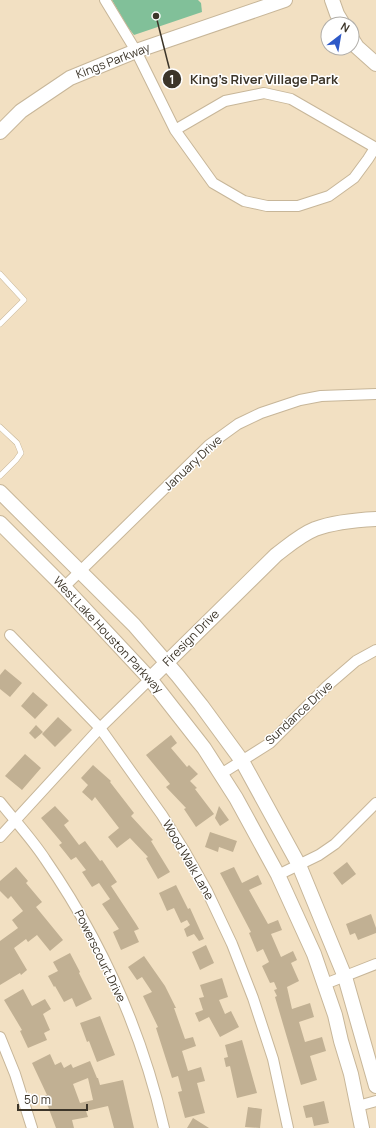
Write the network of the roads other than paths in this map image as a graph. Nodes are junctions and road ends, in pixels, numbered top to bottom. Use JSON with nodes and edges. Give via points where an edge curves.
{"nodes":[{"id":1,"x":105,"y":0,"type":"edge"},
{"id":2,"x":285,"y":0,"type":"edge"},
{"id":3,"x":332,"y":0,"type":"edge"},
{"id":4,"x":338,"y":16,"type":"edge"},
{"id":5,"x":360,"y":50,"type":"edge"},
{"id":6,"x":136,"y":52,"type":"junction"},
{"id":7,"x":376,"y":64,"type":"edge"},
{"id":8,"x":175,"y":130,"type":"junction"},
{"id":9,"x":0,"y":132,"type":"edge"},
{"id":10,"x":375,"y":148,"type":"edge"},
{"id":11,"x":1,"y":275,"type":"edge"},
{"id":12,"x":0,"y":282,"type":"edge"},
{"id":13,"x":0,"y":324,"type":"edge"},
{"id":14,"x":376,"y":394,"type":"edge"},
{"id":15,"x":0,"y":427,"type":"edge"},
{"id":16,"x":0,"y":476,"type":"edge"},
{"id":17,"x":0,"y":492,"type":"edge"},
{"id":18,"x":376,"y":519,"type":"edge"},
{"id":19,"x":0,"y":523,"type":"edge"},
{"id":20,"x":80,"y":571,"type":"junction"},
{"id":21,"x":64,"y":587,"type":"junction"},
{"id":22,"x":10,"y":635,"type":"dead end"},
{"id":23,"x":376,"y":650,"type":"edge"},
{"id":24,"x":167,"y":662,"type":"junction"},
{"id":25,"x":150,"y":678,"type":"junction"},
{"id":26,"x":100,"y":728,"type":"junction"},
{"id":27,"x":242,"y":761,"type":"junction"},
{"id":28,"x":221,"y":774,"type":"junction"},
{"id":29,"x":0,"y":802,"type":"edge"},
{"id":30,"x":376,"y":803,"type":"edge"},
{"id":31,"x":16,"y":821,"type":"junction"},
{"id":32,"x":0,"y":838,"type":"edge"},
{"id":33,"x":299,"y":865,"type":"junction"},
{"id":34,"x":278,"y":875,"type":"junction"},
{"id":35,"x":376,"y":964,"type":"edge"},
{"id":36,"x":346,"y":977,"type":"junction"},
{"id":37,"x":325,"y":984,"type":"junction"},
{"id":38,"x":0,"y":1037,"type":"edge"},
{"id":39,"x":376,"y":1086,"type":"edge"},
{"id":40,"x":376,"y":1101,"type":"edge"},
{"id":41,"x":358,"y":1106,"type":"junction"},
{"id":42,"x":32,"y":1128,"type":"edge"},
{"id":43,"x":164,"y":1128,"type":"edge"},
{"id":44,"x":288,"y":1128,"type":"edge"},
{"id":45,"x":362,"y":1128,"type":"edge"}],
"edges":[{"from":1,"to":6,"type":"street"},
{"from":2,"to":6,"type":"main road","name":"Kings Parkway"},
{"from":3,"to":4,"type":"main road"},
{"from":5,"to":7,"type":"main road"},
{"from":6,"to":8,"type":"street"},
{"from":6,"to":9,"type":"main road","name":"Kings Parkway","via":[[70,78],[21,111]]},
{"from":8,"to":10,"type":"street","via":[[225,100],[264,93],[291,99]]},
{"from":8,"to":10,"type":"street","via":[[213,183],[244,201],[267,206],[298,206],[329,196],[354,178]]},
{"from":11,"to":12,"type":"lane"},
{"from":11,"to":13,"type":"lane","via":[[24,300]]},
{"from":14,"to":20,"type":"street","name":"January Drive","via":[[321,396],[300,400],[238,424],[209,445]]},
{"from":15,"to":16,"type":"lane","via":[[17,443],[20,453]]},
{"from":17,"to":20,"type":"main road","name":"West Lake Houston Parkway"},
{"from":18,"to":24,"type":"main road","name":"Firesign Drive","via":[[333,523],[292,542]]},
{"from":19,"to":21,"type":"main road","name":"West Lake Houston Parkway"},
{"from":20,"to":21,"type":"street","name":"January Drive"},
{"from":20,"to":24,"type":"main road","name":"West Lake Houston Parkway"},
{"from":21,"to":25,"type":"main road","name":"West Lake Houston Parkway"},
{"from":22,"to":26,"type":"street","name":"Wood Walk Lane"},
{"from":23,"to":27,"type":"street","name":"Sundance Drive","via":[[347,668],[270,743]]},
{"from":24,"to":25,"type":"main road","name":"Firesign Drive"},
{"from":24,"to":27,"type":"main road","name":"West Lake Houston Parkway"},
{"from":25,"to":26,"type":"street","name":"Firesign Drive"},
{"from":25,"to":28,"type":"main road","name":"West Lake Houston Parkway"},
{"from":26,"to":31,"type":"street","name":"Firesign Drive"},
{"from":26,"to":44,"type":"street","name":"Wood Walk Lane","via":[[162,815],[207,891],[232,944],[273,1059]]},
{"from":27,"to":28,"type":"street","name":"Sundance Drive"},
{"from":27,"to":33,"type":"main road","name":"West Lake Houston Parkway"},
{"from":28,"to":34,"type":"main road","name":"West Lake Houston Parkway"},
{"from":29,"to":31,"type":"street","name":"Powerscourt Drive"},
{"from":30,"to":33,"type":"street","via":[[334,844]]},
{"from":31,"to":32,"type":"street","name":"Firesign Drive"},
{"from":31,"to":43,"type":"street","name":"Powerscourt Drive","via":[[63,886],[100,951],[138,1041]]},
{"from":33,"to":34,"type":"street"},
{"from":33,"to":36,"type":"main road","name":"West Lake Houston Parkway"},
{"from":34,"to":37,"type":"main road","name":"West Lake Houston Parkway"},
{"from":35,"to":36,"type":"street"},
{"from":36,"to":37,"type":"street"},
{"from":36,"to":39,"type":"main road","name":"West Lake Houston Parkway"},
{"from":37,"to":41,"type":"main road","name":"West Lake Houston Parkway"},
{"from":38,"to":42,"type":"street"},
{"from":40,"to":41,"type":"street"},
{"from":41,"to":45,"type":"main road","name":"West Lake Houston Parkway"}]}
